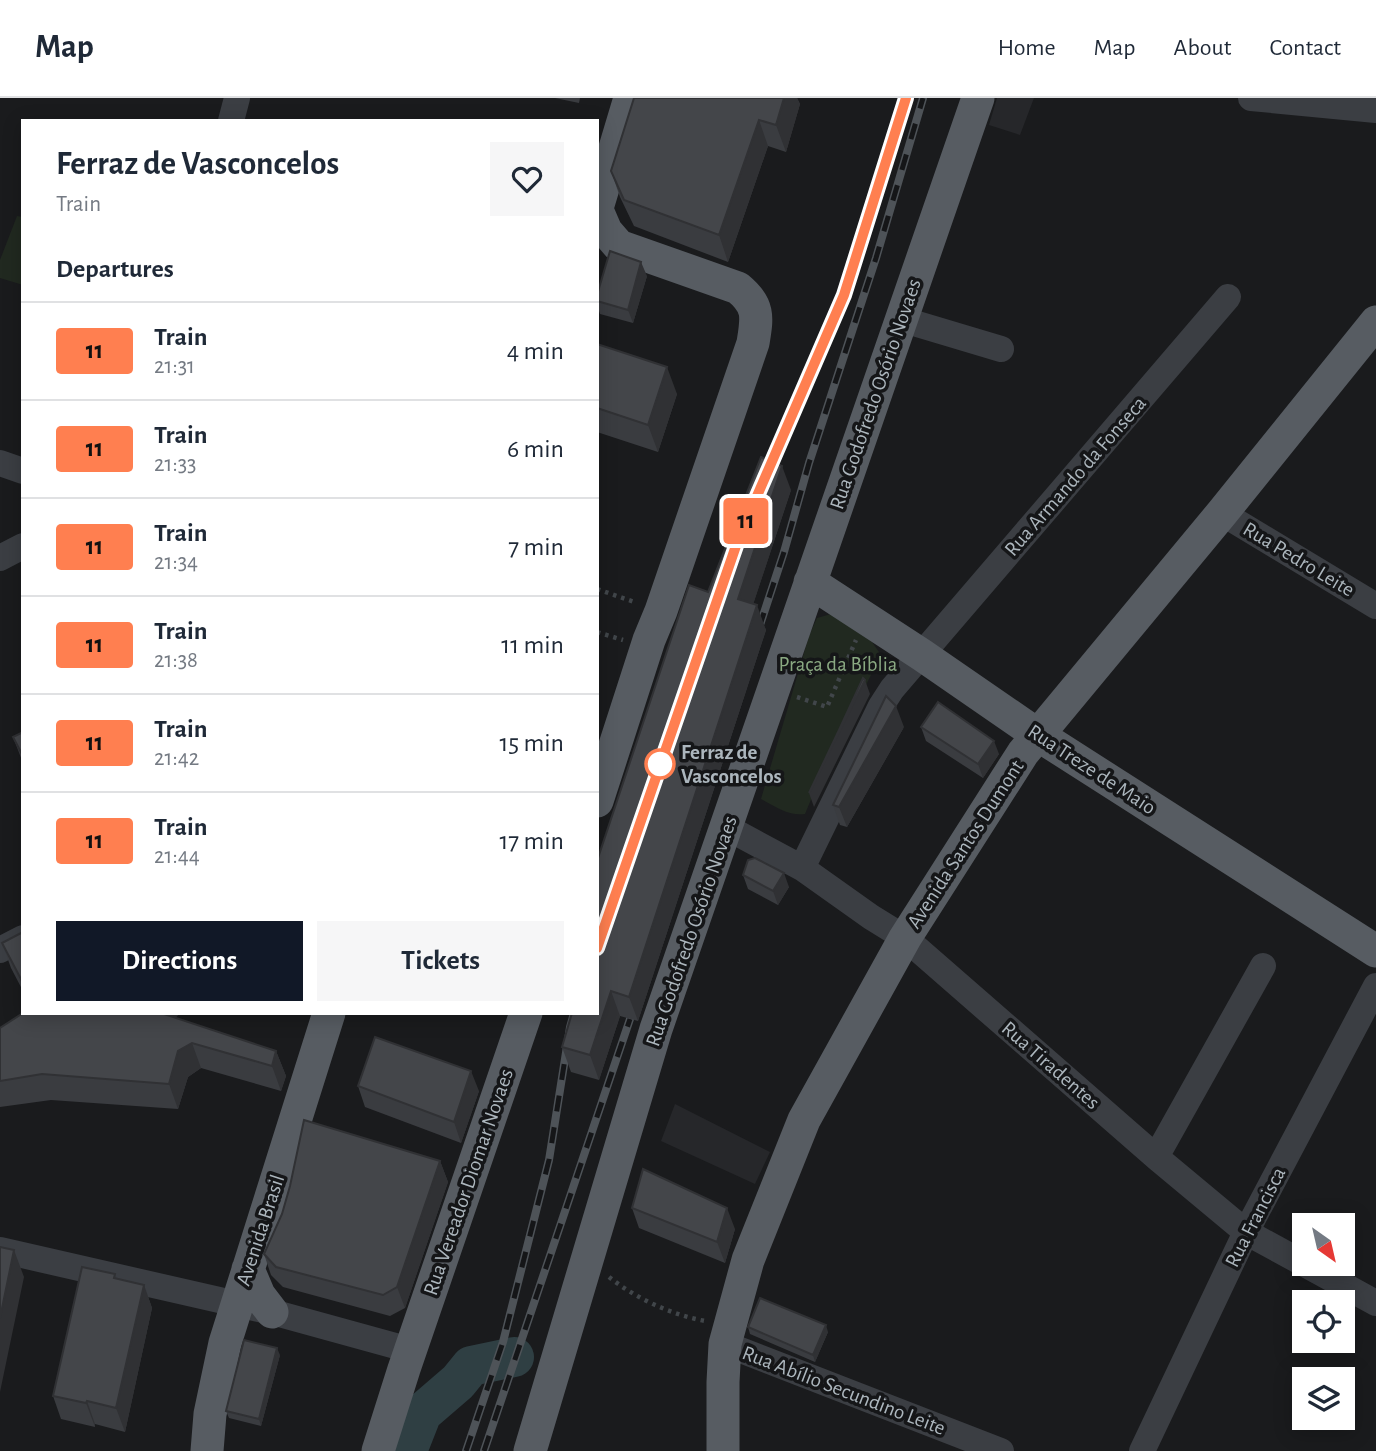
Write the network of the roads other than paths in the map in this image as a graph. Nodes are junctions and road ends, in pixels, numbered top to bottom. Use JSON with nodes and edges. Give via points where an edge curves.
{"nodes":[{"id":1,"x":237,"y":98,"type":"edge"},
{"id":2,"x":609,"y":98,"type":"edge"},
{"id":3,"x":630,"y":98,"type":"edge"},
{"id":4,"x":978,"y":98,"type":"edge"},
{"id":5,"x":1251,"y":98,"type":"edge"},
{"id":6,"x":1376,"y":110,"type":"edge"},
{"id":7,"x":232,"y":119,"type":"edge"},
{"id":8,"x":610,"y":159,"type":"junction"},
{"id":9,"x":599,"y":201,"type":"edge"},
{"id":10,"x":599,"y":214,"type":"edge"},
{"id":11,"x":608,"y":249,"type":"edge"},
{"id":12,"x":1228,"y":297,"type":"dead end"},
{"id":13,"x":901,"y":321,"type":"junction"},
{"id":14,"x":1376,"y":322,"type":"edge"},
{"id":15,"x":1001,"y":349,"type":"dead end"},
{"id":16,"x":0,"y":463,"type":"edge"},
{"id":17,"x":21,"y":470,"type":"edge"},
{"id":18,"x":1222,"y":513,"type":"junction"},
{"id":19,"x":21,"y":547,"type":"edge"},
{"id":20,"x":0,"y":558,"type":"edge"},
{"id":21,"x":810,"y":582,"type":"junction"},
{"id":22,"x":1376,"y":606,"type":"edge"},
{"id":23,"x":922,"y":655,"type":"junction"},
{"id":24,"x":1038,"y":735,"type":"junction"},
{"id":25,"x":599,"y":795,"type":"edge"},
{"id":26,"x":726,"y":827,"type":"junction"},
{"id":27,"x":802,"y":868,"type":"junction"},
{"id":28,"x":905,"y":938,"type":"junction"},
{"id":29,"x":21,"y":939,"type":"edge"},
{"id":30,"x":0,"y":950,"type":"edge"},
{"id":31,"x":1376,"y":951,"type":"edge"},
{"id":32,"x":1264,"y":965,"type":"dead end"},
{"id":33,"x":1376,"y":986,"type":"edge"},
{"id":34,"x":328,"y":1015,"type":"edge"},
{"id":35,"x":525,"y":1015,"type":"edge"},
{"id":36,"x":1156,"y":1157,"type":"junction"},
{"id":37,"x":1246,"y":1232,"type":"junction"},
{"id":38,"x":0,"y":1250,"type":"edge"},
{"id":39,"x":248,"y":1269,"type":"junction"},
{"id":40,"x":1376,"y":1303,"type":"edge"},
{"id":41,"x":236,"y":1305,"type":"junction"},
{"id":42,"x":272,"y":1312,"type":"junction"},
{"id":43,"x":728,"y":1333,"type":"junction"},
{"id":44,"x":410,"y":1350,"type":"junction"},
{"id":45,"x":207,"y":1451,"type":"edge"},
{"id":46,"x":379,"y":1451,"type":"edge"},
{"id":47,"x":530,"y":1451,"type":"edge"},
{"id":48,"x":723,"y":1451,"type":"edge"},
{"id":49,"x":1001,"y":1451,"type":"edge"},
{"id":50,"x":1142,"y":1451,"type":"edge"}],
"edges":[{"from":1,"to":7,"type":"street"},
{"from":2,"to":8,"type":"main road"},
{"from":3,"to":8,"type":"main road"},
{"from":4,"to":13,"type":"main road","name":"Rua Godofredo Osório Novaes"},
{"from":5,"to":6,"type":"street"},
{"from":8,"to":9,"type":"main road"},
{"from":10,"to":11,"type":"main road"},
{"from":11,"to":25,"type":"main road","via":[[738,288],[749,297],[757,319],[753,343]]},
{"from":12,"to":23,"type":"street","name":"Rua Armando da Fonseca"},
{"from":13,"to":15,"type":"street"},
{"from":13,"to":21,"type":"main road","name":"Rua Godofredo Osório Novaes"},
{"from":14,"to":18,"type":"main road","name":"Avenida Santos Dumont"},
{"from":16,"to":17,"type":"street"},
{"from":18,"to":22,"type":"street","name":"Rua Pedro Leite"},
{"from":18,"to":24,"type":"main road","name":"Avenida Santos Dumont"},
{"from":19,"to":20,"type":"street"},
{"from":21,"to":23,"type":"main road","name":"Rua Treze de Maio"},
{"from":21,"to":26,"type":"main road","name":"Rua Godofredo Osório Novaes"},
{"from":23,"to":24,"type":"main road","name":"Rua Treze de Maio"},
{"from":23,"to":27,"type":"street","via":[[881,706]]},
{"from":24,"to":28,"type":"main road","name":"Avenida Santos Dumont"},
{"from":24,"to":31,"type":"main road","name":"Rua Treze de Maio"},
{"from":26,"to":27,"type":"street","name":"Rua Tiradentes"},
{"from":26,"to":47,"type":"main road","name":"Rua Godofredo Osório Novaes","via":[[656,1028]]},
{"from":27,"to":28,"type":"street","name":"Rua Tiradentes"},
{"from":28,"to":36,"type":"street","name":"Rua Tiradentes"},
{"from":28,"to":43,"type":"main road","name":"Avenida Santos Dumont","via":[[804,1120],[748,1260]]},
{"from":29,"to":30,"type":"street"},
{"from":32,"to":36,"type":"street"},
{"from":33,"to":37,"type":"street","name":"Rua Francisca"},
{"from":34,"to":39,"type":"main road","name":"Avenida Brasil"},
{"from":35,"to":44,"type":"main road","name":"Rua Vereador Diomar Novaes"},
{"from":36,"to":37,"type":"street","name":"Rua Tiradentes"},
{"from":37,"to":40,"type":"street","name":"Rua Tiradentes"},
{"from":37,"to":50,"type":"street","name":"Rua Francisca"},
{"from":38,"to":41,"type":"street"},
{"from":39,"to":41,"type":"main road","name":"Avenida Brasil"},
{"from":39,"to":42,"type":"main road"},
{"from":41,"to":42,"type":"street"},
{"from":41,"to":45,"type":"main road","name":"Avenida Brasil","via":[[210,1414]]},
{"from":42,"to":44,"type":"street"},
{"from":43,"to":48,"type":"main road","name":"Avenida Santos Dumont"},
{"from":43,"to":49,"type":"street","name":"Rua Abílio Secundino Leite"},
{"from":44,"to":46,"type":"main road","name":"Rua Vereador Diomar Novaes"}]}
